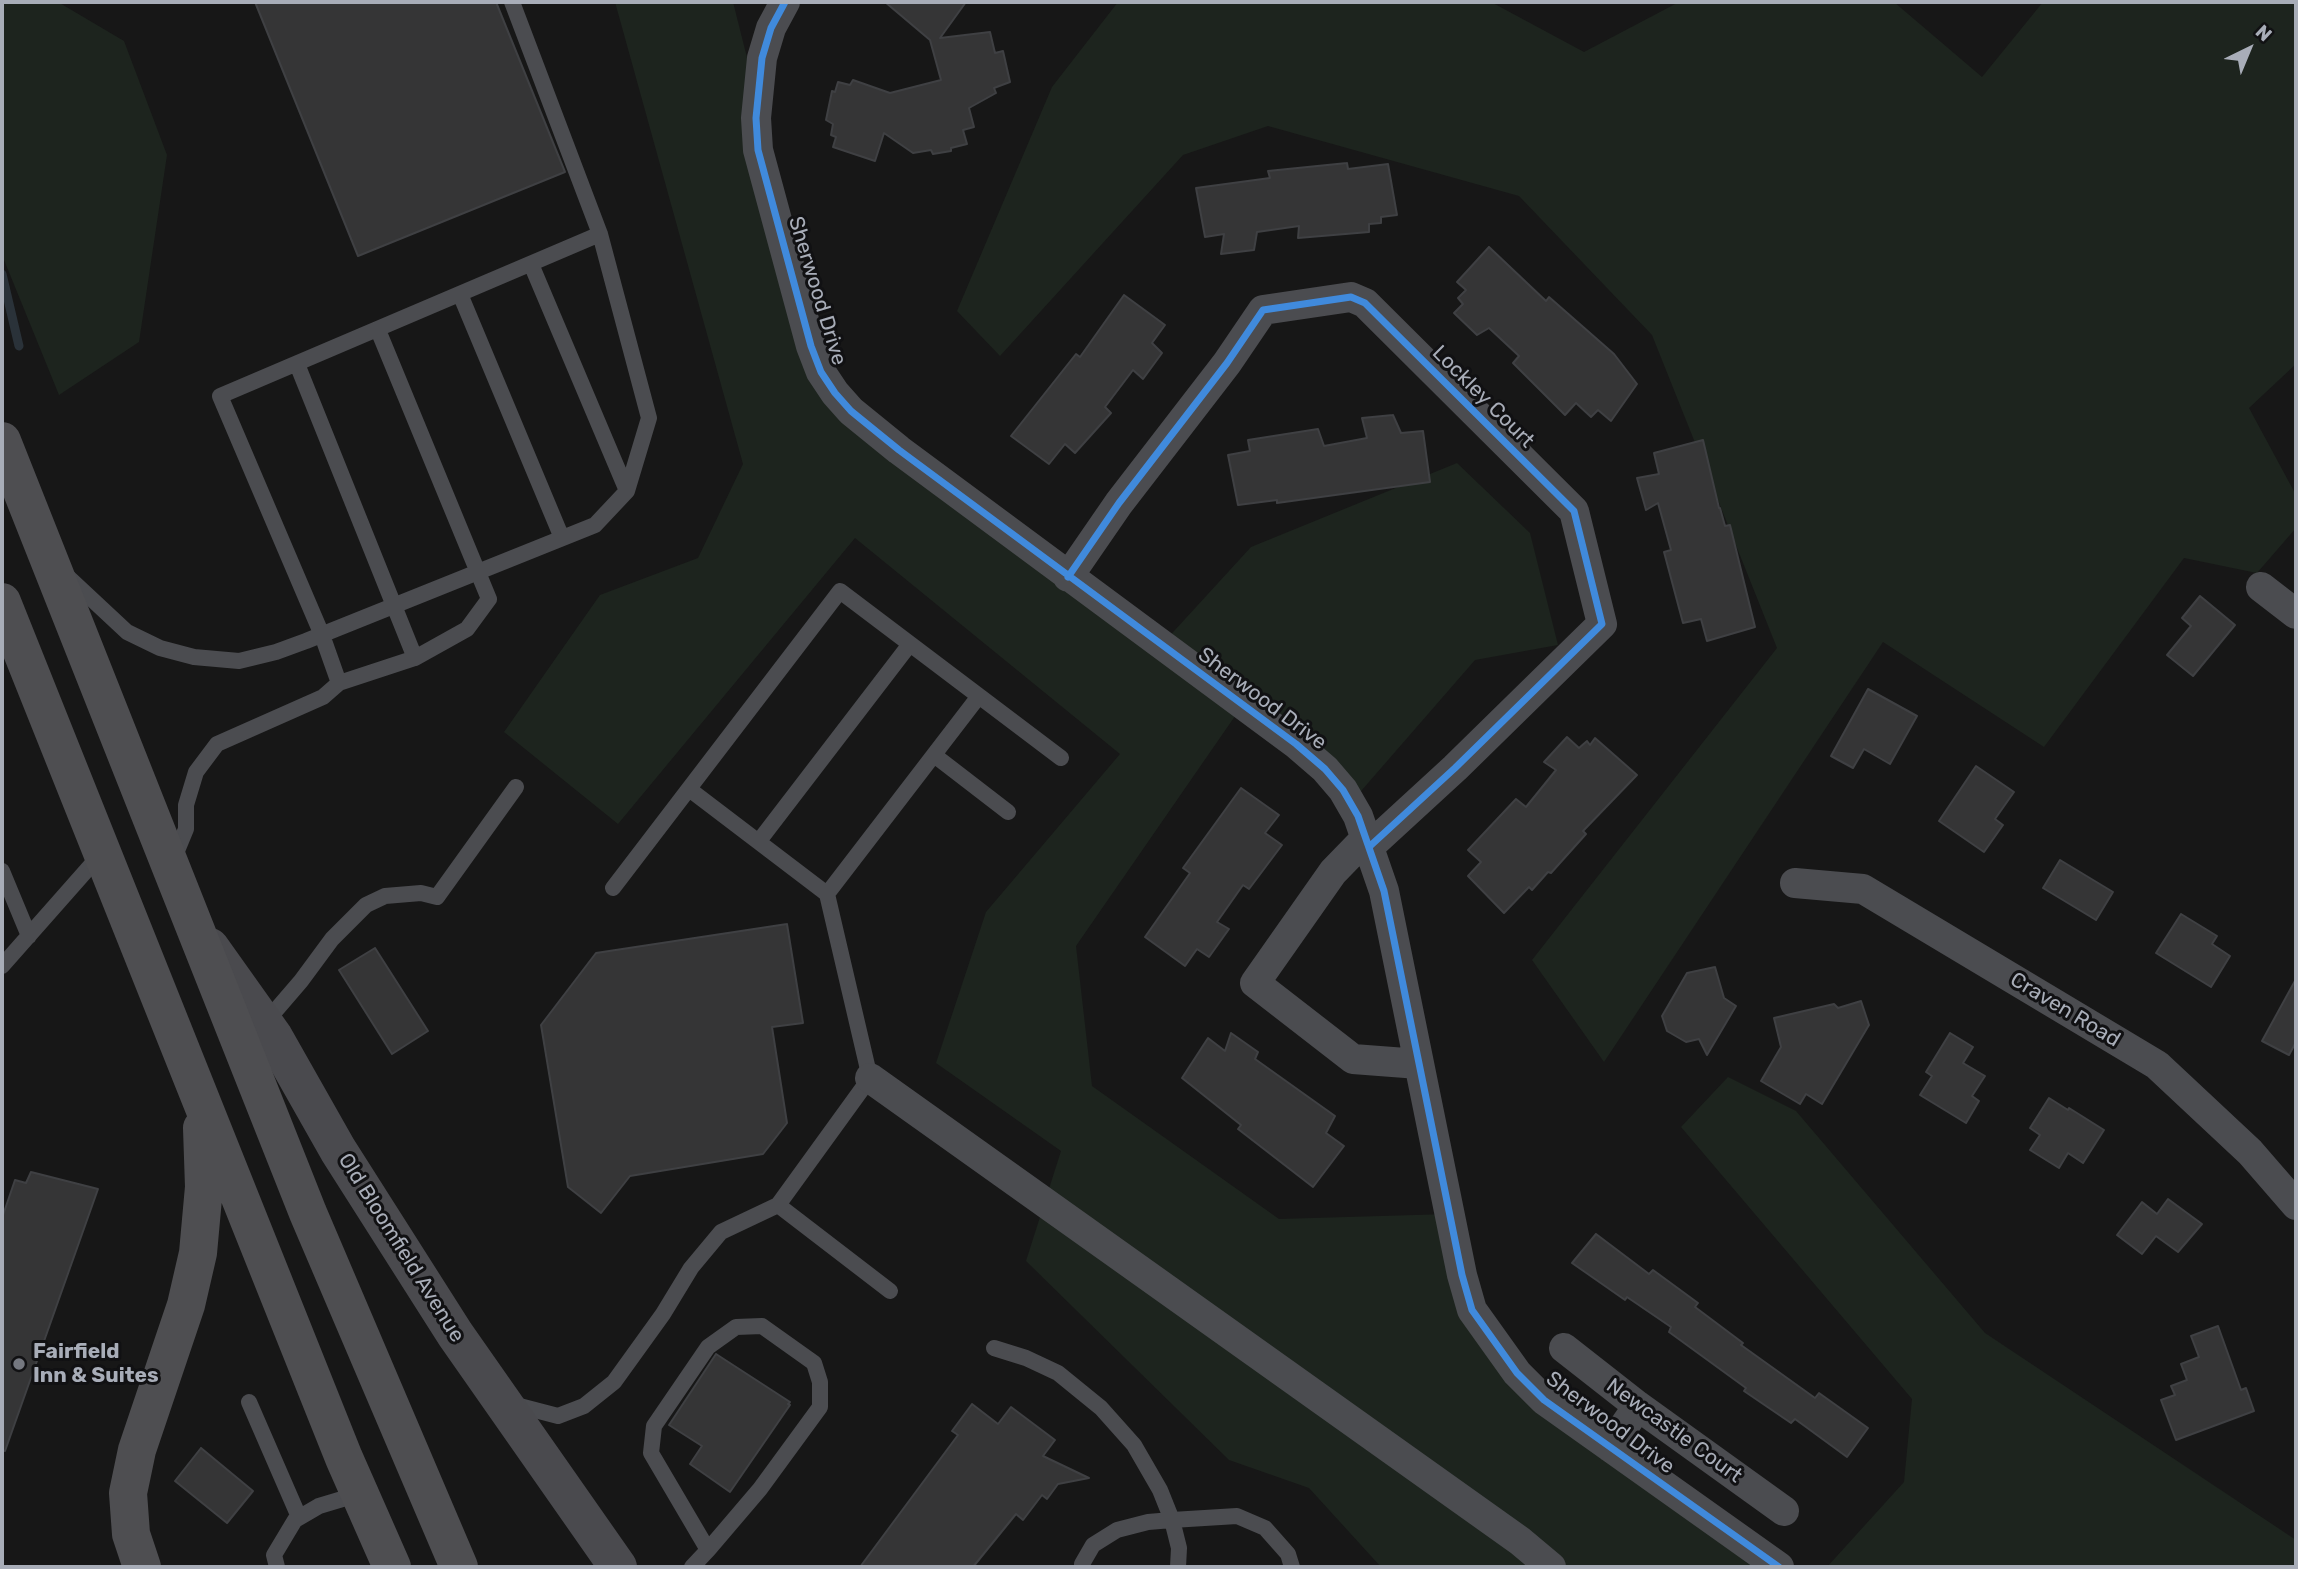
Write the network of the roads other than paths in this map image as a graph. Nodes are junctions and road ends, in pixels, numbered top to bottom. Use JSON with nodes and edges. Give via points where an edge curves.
{"nodes":[{"id":1,"x":512,"y":2,"type":"edge"},
{"id":2,"x":785,"y":2,"type":"edge"},
{"id":3,"x":600,"y":234,"type":"junction"},
{"id":4,"x":531,"y":264,"type":"junction"},
{"id":5,"x":460,"y":294,"type":"junction"},
{"id":6,"x":378,"y":330,"type":"junction"},
{"id":7,"x":297,"y":364,"type":"junction"},
{"id":8,"x":2,"y":442,"type":"edge"},
{"id":9,"x":627,"y":491,"type":"junction"},
{"id":10,"x":562,"y":538,"type":"junction"},
{"id":11,"x":48,"y":559,"type":"junction"},
{"id":12,"x":478,"y":572,"type":"junction"},
{"id":13,"x":1068,"y":577,"type":"junction"},
{"id":14,"x":2261,"y":587,"type":"dead end"},
{"id":15,"x":394,"y":606,"type":"junction"},
{"id":16,"x":3,"y":609,"type":"edge"},
{"id":17,"x":2296,"y":614,"type":"edge"},
{"id":18,"x":322,"y":635,"type":"junction"},
{"id":19,"x":910,"y":644,"type":"junction"},
{"id":20,"x":415,"y":658,"type":"junction"},
{"id":21,"x":340,"y":683,"type":"junction"},
{"id":22,"x":979,"y":696,"type":"junction"},
{"id":23,"x":934,"y":755,"type":"junction"},
{"id":24,"x":1061,"y":758,"type":"dead end"},
{"id":25,"x":516,"y":787,"type":"dead end"},
{"id":26,"x":689,"y":789,"type":"junction"},
{"id":27,"x":1009,"y":812,"type":"dead end"},
{"id":28,"x":759,"y":841,"type":"junction"},
{"id":29,"x":1367,"y":842,"type":"junction"},
{"id":30,"x":102,"y":853,"type":"junction"},
{"id":31,"x":170,"y":867,"type":"junction"},
{"id":32,"x":2,"y":871,"type":"edge"},
{"id":33,"x":1795,"y":883,"type":"dead end"},
{"id":34,"x":613,"y":888,"type":"dead end"},
{"id":35,"x":827,"y":894,"type":"junction"},
{"id":36,"x":192,"y":922,"type":"junction"},
{"id":37,"x":29,"y":936,"type":"junction"},
{"id":38,"x":2,"y":966,"type":"edge"},
{"id":39,"x":264,"y":1024,"type":"junction"},
{"id":40,"x":1419,"y":1064,"type":"junction"},
{"id":41,"x":870,"y":1078,"type":"junction"},
{"id":42,"x":200,"y":1098,"type":"junction"},
{"id":43,"x":778,"y":1205,"type":"junction"},
{"id":44,"x":2296,"y":1205,"type":"edge"},
{"id":45,"x":890,"y":1291,"type":"dead end"},
{"id":46,"x":994,"y":1348,"type":"dead end"},
{"id":47,"x":1564,"y":1348,"type":"dead end"},
{"id":48,"x":249,"y":1402,"type":"dead end"},
{"id":49,"x":502,"y":1402,"type":"junction"},
{"id":50,"x":1638,"y":1406,"type":"junction"},
{"id":51,"x":1610,"y":1447,"type":"junction"},
{"id":52,"x":359,"y":1494,"type":"junction"},
{"id":53,"x":1784,"y":1511,"type":"dead end"},
{"id":54,"x":299,"y":1517,"type":"junction"},
{"id":55,"x":1172,"y":1520,"type":"junction"},
{"id":56,"x":708,"y":1550,"type":"junction"},
{"id":57,"x":1082,"y":1564,"type":"dead end"},
{"id":58,"x":142,"y":1567,"type":"edge"},
{"id":59,"x":277,"y":1567,"type":"edge"},
{"id":60,"x":392,"y":1567,"type":"edge"},
{"id":61,"x":460,"y":1567,"type":"edge"},
{"id":62,"x":618,"y":1567,"type":"edge"},
{"id":63,"x":692,"y":1567,"type":"edge"},
{"id":64,"x":1178,"y":1567,"type":"edge"},
{"id":65,"x":1292,"y":1567,"type":"edge"},
{"id":66,"x":1551,"y":1567,"type":"edge"},
{"id":67,"x":1779,"y":1567,"type":"edge"}],
"edges":[{"from":1,"to":3,"type":"lane"},
{"from":2,"to":13,"type":"street","name":"Sherwood Drive","via":[[762,58],[758,150],[821,372],[851,411]]},
{"from":3,"to":4,"type":"lane"},
{"from":3,"to":9,"type":"lane","via":[[649,418]]},
{"from":4,"to":5,"type":"lane"},
{"from":4,"to":9,"type":"lane"},
{"from":5,"to":6,"type":"lane"},
{"from":5,"to":10,"type":"lane"},
{"from":6,"to":7,"type":"lane"},
{"from":6,"to":12,"type":"lane"},
{"from":7,"to":15,"type":"lane"},
{"from":7,"to":18,"type":"lane","via":[[220,396]]},
{"from":8,"to":11,"type":"highway"},
{"from":9,"to":10,"type":"lane","via":[[595,525]]},
{"from":10,"to":12,"type":"lane"},
{"from":11,"to":18,"type":"lane","via":[[127,632],[160,648],[239,661]]},
{"from":11,"to":31,"type":"highway"},
{"from":12,"to":15,"type":"lane"},
{"from":12,"to":20,"type":"lane","via":[[489,599],[467,629]]},
{"from":13,"to":29,"type":"street","name":"Sherwood Drive","via":[[1325,769],[1358,816]]},
{"from":13,"to":29,"type":"street","name":"Lockley Court","via":[[1263,310],[1351,297],[1366,303],[1574,511],[1602,624],[1455,768]]},
{"from":14,"to":17,"type":"street"},
{"from":15,"to":18,"type":"lane"},
{"from":15,"to":20,"type":"lane"},
{"from":16,"to":30,"type":"highway"},
{"from":18,"to":21,"type":"lane"},
{"from":19,"to":22,"type":"lane"},
{"from":19,"to":26,"type":"lane","via":[[840,591]]},
{"from":19,"to":28,"type":"lane"},
{"from":20,"to":21,"type":"lane"},
{"from":21,"to":31,"type":"lane","via":[[323,697],[217,744],[196,772],[186,805],[186,828]]},
{"from":22,"to":23,"type":"lane"},
{"from":22,"to":24,"type":"lane"},
{"from":23,"to":27,"type":"lane"},
{"from":23,"to":35,"type":"lane"},
{"from":25,"to":39,"type":"lane","via":[[437,897],[421,893],[385,896],[366,905],[332,939]]},
{"from":26,"to":28,"type":"lane"},
{"from":26,"to":34,"type":"lane"},
{"from":28,"to":35,"type":"lane"},
{"from":29,"to":40,"type":"street","name":"Sherwood Drive","via":[[1384,891]]},
{"from":29,"to":40,"type":"street","via":[[1333,872],[1255,983],[1353,1059]]},
{"from":30,"to":37,"type":"lane"},
{"from":30,"to":42,"type":"highway"},
{"from":31,"to":36,"type":"highway"},
{"from":32,"to":37,"type":"lane"},
{"from":33,"to":44,"type":"street","name":"Craven Road","via":[[1863,888],[2157,1065],[2250,1152]]},
{"from":35,"to":41,"type":"lane"},
{"from":36,"to":39,"type":"street","name":"Old Bloomfield Avenue"},
{"from":36,"to":61,"type":"highway","via":[[308,1213]]},
{"from":37,"to":38,"type":"lane"},
{"from":39,"to":49,"type":"street","name":"Old Bloomfield Avenue","via":[[353,1173]]},
{"from":40,"to":51,"type":"street","name":"Sherwood Drive","via":[[1472,1310],[1509,1362],[1544,1400]]},
{"from":41,"to":43,"type":"lane"},
{"from":41,"to":66,"type":"street"},
{"from":42,"to":52,"type":"highway"},
{"from":42,"to":58,"type":"highway","via":[[204,1187],[198,1252],[128,1493],[131,1534]]},
{"from":43,"to":45,"type":"lane"},
{"from":43,"to":49,"type":"lane","via":[[721,1231],[614,1382],[584,1406],[558,1416]]},
{"from":46,"to":55,"type":"lane","via":[[1058,1373],[1101,1408],[1134,1445]]},
{"from":47,"to":50,"type":"street","name":"Newcastle Court"},
{"from":48,"to":54,"type":"lane"},
{"from":49,"to":62,"type":"street","name":"Old Bloomfield Avenue"},
{"from":50,"to":51,"type":"street"},
{"from":50,"to":53,"type":"street","name":"Newcastle Court"},
{"from":51,"to":67,"type":"street","name":"Sherwood Drive"},
{"from":52,"to":54,"type":"lane"},
{"from":52,"to":60,"type":"highway"},
{"from":54,"to":59,"type":"lane","via":[[274,1555]]},
{"from":55,"to":57,"type":"lane","via":[[1117,1530],[1093,1545]]},
{"from":55,"to":64,"type":"lane"},
{"from":55,"to":65,"type":"lane","via":[[1237,1516],[1265,1528],[1288,1554]]},
{"from":56,"to":56,"type":"lane","via":[[820,1407],[814,1363],[762,1326],[736,1327],[708,1347],[654,1426],[651,1453]]},
{"from":56,"to":63,"type":"lane"}]}
